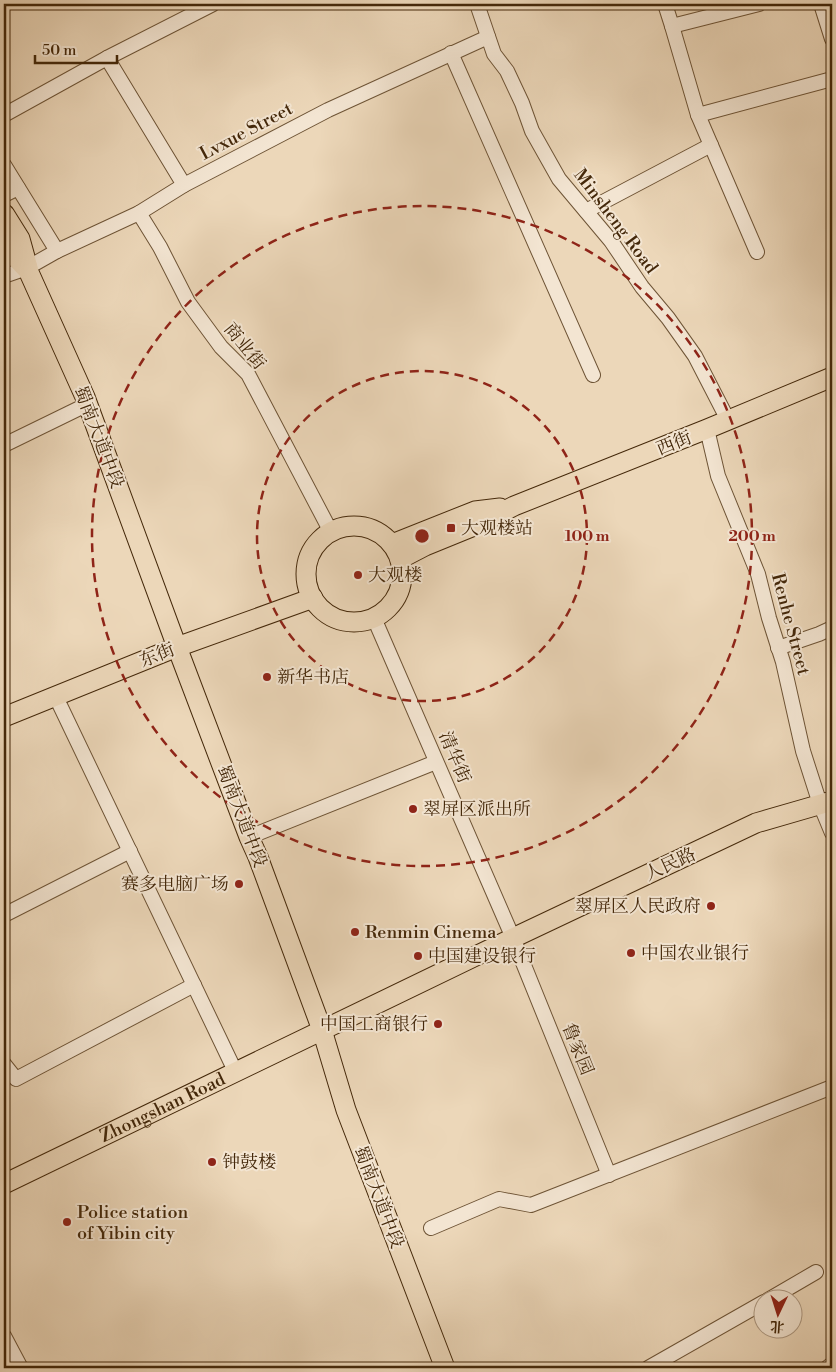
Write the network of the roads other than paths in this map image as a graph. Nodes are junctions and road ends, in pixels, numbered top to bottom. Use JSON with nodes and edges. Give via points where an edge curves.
{"nodes":[{"id":1,"x":213,"y":4,"type":"edge"},
{"id":2,"x":477,"y":4,"type":"edge"},
{"id":3,"x":665,"y":4,"type":"edge"},
{"id":4,"x":759,"y":4,"type":"edge"},
{"id":5,"x":821,"y":4,"type":"edge"},
{"id":6,"x":672,"y":26,"type":"junction"},
{"id":7,"x":488,"y":37,"type":"junction"},
{"id":8,"x":832,"y":39,"type":"edge"},
{"id":9,"x":451,"y":53,"type":"junction"},
{"id":10,"x":107,"y":58,"type":"junction"},
{"id":11,"x":832,"y":79,"type":"edge"},
{"id":12,"x":4,"y":115,"type":"edge"},
{"id":13,"x":698,"y":116,"type":"junction"},
{"id":14,"x":710,"y":145,"type":"junction"},
{"id":15,"x":4,"y":165,"type":"edge"},
{"id":16,"x":184,"y":185,"type":"junction"},
{"id":17,"x":18,"y":188,"type":"junction"},
{"id":18,"x":4,"y":195,"type":"edge"},
{"id":19,"x":586,"y":211,"type":"junction"},
{"id":20,"x":138,"y":214,"type":"junction"},
{"id":21,"x":4,"y":215,"type":"edge"},
{"id":22,"x":4,"y":244,"type":"edge"},
{"id":23,"x":57,"y":251,"type":"junction"},
{"id":24,"x":757,"y":252,"type":"dead end"},
{"id":25,"x":27,"y":268,"type":"junction"},
{"id":26,"x":4,"y":276,"type":"edge"},
{"id":27,"x":593,"y":375,"type":"dead end"},
{"id":28,"x":832,"y":377,"type":"edge"},
{"id":29,"x":88,"y":404,"type":"junction"},
{"id":30,"x":728,"y":420,"type":"junction"},
{"id":31,"x":707,"y":429,"type":"junction"},
{"id":32,"x":4,"y":445,"type":"edge"},
{"id":33,"x":331,"y":532,"type":"junction"},
{"id":34,"x":396,"y":552,"type":"junction"},
{"id":35,"x":313,"y":598,"type":"junction"},
{"id":36,"x":374,"y":618,"type":"junction"},
{"id":37,"x":832,"y":628,"type":"edge"},
{"id":38,"x":177,"y":647,"type":"junction"},
{"id":39,"x":778,"y":648,"type":"junction"},
{"id":40,"x":56,"y":697,"type":"junction"},
{"id":41,"x":4,"y":717,"type":"edge"},
{"id":42,"x":436,"y":762,"type":"junction"},
{"id":43,"x":826,"y":802,"type":"edge"},
{"id":44,"x":832,"y":833,"type":"edge"},
{"id":45,"x":249,"y":837,"type":"junction"},
{"id":46,"x":130,"y":851,"type":"junction"},
{"id":47,"x":4,"y":915,"type":"edge"},
{"id":48,"x":513,"y":938,"type":"junction"},
{"id":49,"x":194,"y":985,"type":"junction"},
{"id":50,"x":322,"y":1030,"type":"junction"},
{"id":51,"x":4,"y":1064,"type":"edge"},
{"id":52,"x":236,"y":1073,"type":"junction"},
{"id":53,"x":832,"y":1087,"type":"edge"},
{"id":54,"x":609,"y":1175,"type":"junction"},
{"id":55,"x":4,"y":1184,"type":"edge"},
{"id":56,"x":431,"y":1228,"type":"dead end"},
{"id":57,"x":816,"y":1272,"type":"dead end"},
{"id":58,"x":785,"y":1290,"type":"edge"},
{"id":59,"x":754,"y":1308,"type":"edge"},
{"id":60,"x":4,"y":1336,"type":"edge"},
{"id":61,"x":832,"y":1364,"type":"edge"},
{"id":62,"x":20,"y":1368,"type":"edge"},
{"id":63,"x":445,"y":1368,"type":"edge"},
{"id":64,"x":648,"y":1368,"type":"edge"},
{"id":65,"x":827,"y":1368,"type":"edge"}],
"edges":[{"from":1,"to":10,"type":"street"},
{"from":2,"to":7,"type":"street","name":"Minsheng Road"},
{"from":3,"to":6,"type":"street"},
{"from":4,"to":6,"type":"street"},
{"from":5,"to":8,"type":"street"},
{"from":6,"to":13,"type":"street"},
{"from":7,"to":9,"type":"street","name":"Lvxue Street"},
{"from":7,"to":19,"type":"street","name":"Minsheng Road","via":[[522,103],[532,131],[560,179]]},
{"from":9,"to":16,"type":"street","name":"Lvxue Street","via":[[328,110]]},
{"from":9,"to":27,"type":"street"},
{"from":10,"to":12,"type":"street"},
{"from":10,"to":16,"type":"street"},
{"from":11,"to":13,"type":"street"},
{"from":13,"to":14,"type":"street"},
{"from":14,"to":19,"type":"street"},
{"from":14,"to":24,"type":"street"},
{"from":15,"to":17,"type":"street"},
{"from":16,"to":20,"type":"street","name":"Lvxue Street"},
{"from":17,"to":18,"type":"street"},
{"from":17,"to":23,"type":"street"},
{"from":19,"to":30,"type":"street","name":"Minsheng Road","via":[[695,356]]},
{"from":20,"to":23,"type":"street","name":"Lvxue Street"},
{"from":20,"to":33,"type":"street","name":"商业街","via":[[160,247],[188,302],[220,347],[248,374]]},
{"from":21,"to":25,"type":"highway","via":[[19,239]]},
{"from":22,"to":25,"type":"highway"},
{"from":23,"to":25,"type":"street","name":"Lvxue Street"},
{"from":25,"to":26,"type":"street","name":"Lvxue Street"},
{"from":25,"to":29,"type":"main road","name":"蜀南大道中段"},
{"from":28,"to":30,"type":"main road","name":"西街"},
{"from":29,"to":32,"type":"street"},
{"from":29,"to":38,"type":"main road","name":"蜀南大道中段"},
{"from":30,"to":31,"type":"main road","name":"西街"},
{"from":31,"to":34,"type":"main road","name":"西街","via":[[514,506],[475,511]]},
{"from":31,"to":39,"type":"street","name":"Renhe Street","via":[[718,476],[758,574]]},
{"from":33,"to":34,"type":"main road","via":[[347,526],[372,529],[389,540]]},
{"from":33,"to":35,"type":"main road","via":[[318,542],[307,568]]},
{"from":34,"to":36,"type":"main road","via":[[402,584],[393,603]]},
{"from":35,"to":36,"type":"main road","via":[[331,616],[342,620],[358,622]]},
{"from":35,"to":38,"type":"main road","name":"东街"},
{"from":36,"to":42,"type":"street","name":"清华街"},
{"from":37,"to":39,"type":"street"},
{"from":38,"to":40,"type":"main road","name":"东街"},
{"from":38,"to":45,"type":"main road","name":"蜀南大道中段"},
{"from":39,"to":43,"type":"street","name":"Renhe Street","via":[[803,751]]},
{"from":40,"to":41,"type":"main road","name":"东街"},
{"from":40,"to":46,"type":"street"},
{"from":42,"to":45,"type":"street"},
{"from":42,"to":48,"type":"street","name":"清华街"},
{"from":43,"to":44,"type":"street","name":"Renhe Street"},
{"from":43,"to":48,"type":"main road","name":"人民路","via":[[756,823]]},
{"from":45,"to":50,"type":"main road","name":"蜀南大道中段"},
{"from":46,"to":47,"type":"street"},
{"from":46,"to":49,"type":"street"},
{"from":48,"to":50,"type":"main road","name":"人民路"},
{"from":48,"to":54,"type":"street","name":"鲁家园"},
{"from":49,"to":51,"type":"street","via":[[16,1079]]},
{"from":49,"to":52,"type":"street"},
{"from":50,"to":52,"type":"main road","name":"Zhongshan Road"},
{"from":50,"to":63,"type":"main road","name":"蜀南大道中段","via":[[346,1110]]},
{"from":52,"to":55,"type":"main road","name":"Zhongshan Road"},
{"from":53,"to":54,"type":"street"},
{"from":54,"to":56,"type":"street","via":[[531,1206],[499,1199]]},
{"from":57,"to":58,"type":"street"},
{"from":59,"to":64,"type":"street"},
{"from":60,"to":62,"type":"street"},
{"from":61,"to":65,"type":"street"}]}
